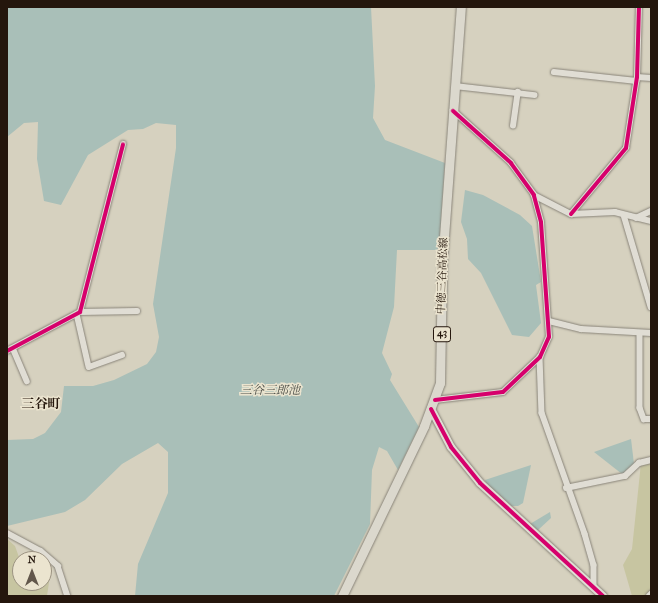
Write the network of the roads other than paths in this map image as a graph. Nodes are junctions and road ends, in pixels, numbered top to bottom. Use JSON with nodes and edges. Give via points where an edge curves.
{"nodes":[{"id":1,"x":462,"y":7,"type":"edge"},
{"id":2,"x":639,"y":7,"type":"edge"},
{"id":3,"x":554,"y":72,"type":"dead end"},
{"id":4,"x":651,"y":78,"type":"edge"},
{"id":5,"x":637,"y":79,"type":"junction"},
{"id":6,"x":455,"y":86,"type":"junction"},
{"id":7,"x":518,"y":92,"type":"junction"},
{"id":8,"x":534,"y":95,"type":"dead end"},
{"id":9,"x":453,"y":111,"type":"junction"},
{"id":10,"x":513,"y":126,"type":"dead end"},
{"id":11,"x":123,"y":144,"type":"dead end"},
{"id":12,"x":534,"y":195,"type":"junction"},
{"id":13,"x":651,"y":211,"type":"edge"},
{"id":14,"x":571,"y":214,"type":"junction"},
{"id":15,"x":624,"y":215,"type":"junction"},
{"id":16,"x":636,"y":218,"type":"junction"},
{"id":17,"x":651,"y":221,"type":"edge"},
{"id":18,"x":651,"y":307,"type":"edge"},
{"id":19,"x":137,"y":311,"type":"dead end"},
{"id":20,"x":78,"y":313,"type":"junction"},
{"id":21,"x":549,"y":321,"type":"junction"},
{"id":22,"x":640,"y":332,"type":"junction"},
{"id":23,"x":651,"y":333,"type":"edge"},
{"id":24,"x":13,"y":348,"type":"junction"},
{"id":25,"x":7,"y":351,"type":"edge"},
{"id":26,"x":122,"y":355,"type":"dead end"},
{"id":27,"x":540,"y":358,"type":"junction"},
{"id":28,"x":27,"y":381,"type":"dead end"},
{"id":29,"x":435,"y":400,"type":"junction"},
{"id":30,"x":431,"y":409,"type":"junction"},
{"id":31,"x":651,"y":419,"type":"edge"},
{"id":32,"x":651,"y":460,"type":"edge"},
{"id":33,"x":566,"y":488,"type":"junction"},
{"id":34,"x":7,"y":532,"type":"edge"},
{"id":35,"x":594,"y":588,"type":"junction"},
{"id":36,"x":651,"y":594,"type":"edge"},
{"id":37,"x":68,"y":596,"type":"edge"},
{"id":38,"x":342,"y":596,"type":"edge"},
{"id":39,"x":603,"y":596,"type":"edge"},
{"id":40,"x":649,"y":596,"type":"edge"}],
"edges":[{"from":1,"to":6,"type":"main road","name":"中徳三谷高松線","number":"43"},
{"from":2,"to":5,"type":"street"},
{"from":3,"to":5,"type":"street"},
{"from":4,"to":5,"type":"street"},
{"from":5,"to":14,"type":"street","via":[[626,148]]},
{"from":6,"to":7,"type":"street"},
{"from":6,"to":9,"type":"main road","name":"中徳三谷高松線","number":"43"},
{"from":7,"to":8,"type":"street"},
{"from":7,"to":10,"type":"street"},
{"from":9,"to":12,"type":"street","via":[[511,163]]},
{"from":9,"to":29,"type":"main road","name":"中徳三谷高松線","number":"43","via":[[442,264],[441,372]]},
{"from":11,"to":20,"type":"street"},
{"from":12,"to":14,"type":"street"},
{"from":12,"to":21,"type":"street","via":[[541,222]]},
{"from":13,"to":16,"type":"street"},
{"from":14,"to":15,"type":"street"},
{"from":15,"to":16,"type":"street"},
{"from":15,"to":18,"type":"street"},
{"from":16,"to":17,"type":"street"},
{"from":19,"to":20,"type":"street"},
{"from":20,"to":24,"type":"street"},
{"from":20,"to":26,"type":"street","via":[[89,367]]},
{"from":21,"to":22,"type":"street","via":[[581,329]]},
{"from":21,"to":27,"type":"street","via":[[549,337]]},
{"from":22,"to":23,"type":"street"},
{"from":22,"to":31,"type":"street","via":[[640,408],[644,419]]},
{"from":24,"to":25,"type":"street"},
{"from":24,"to":28,"type":"street"},
{"from":27,"to":29,"type":"street","via":[[503,392]]},
{"from":27,"to":33,"type":"street","via":[[542,413]]},
{"from":29,"to":30,"type":"main road","name":"中徳三谷高松線","number":"43"},
{"from":30,"to":35,"type":"street","via":[[451,447],[480,483]]},
{"from":30,"to":38,"type":"main road","name":"中徳三谷高松線","number":"43"},
{"from":32,"to":33,"type":"street","via":[[639,463],[625,476]]},
{"from":33,"to":35,"type":"street","via":[[594,565]]},
{"from":34,"to":37,"type":"street","via":[[41,551],[58,566]]},
{"from":35,"to":39,"type":"street"},
{"from":36,"to":40,"type":"street"}]}
